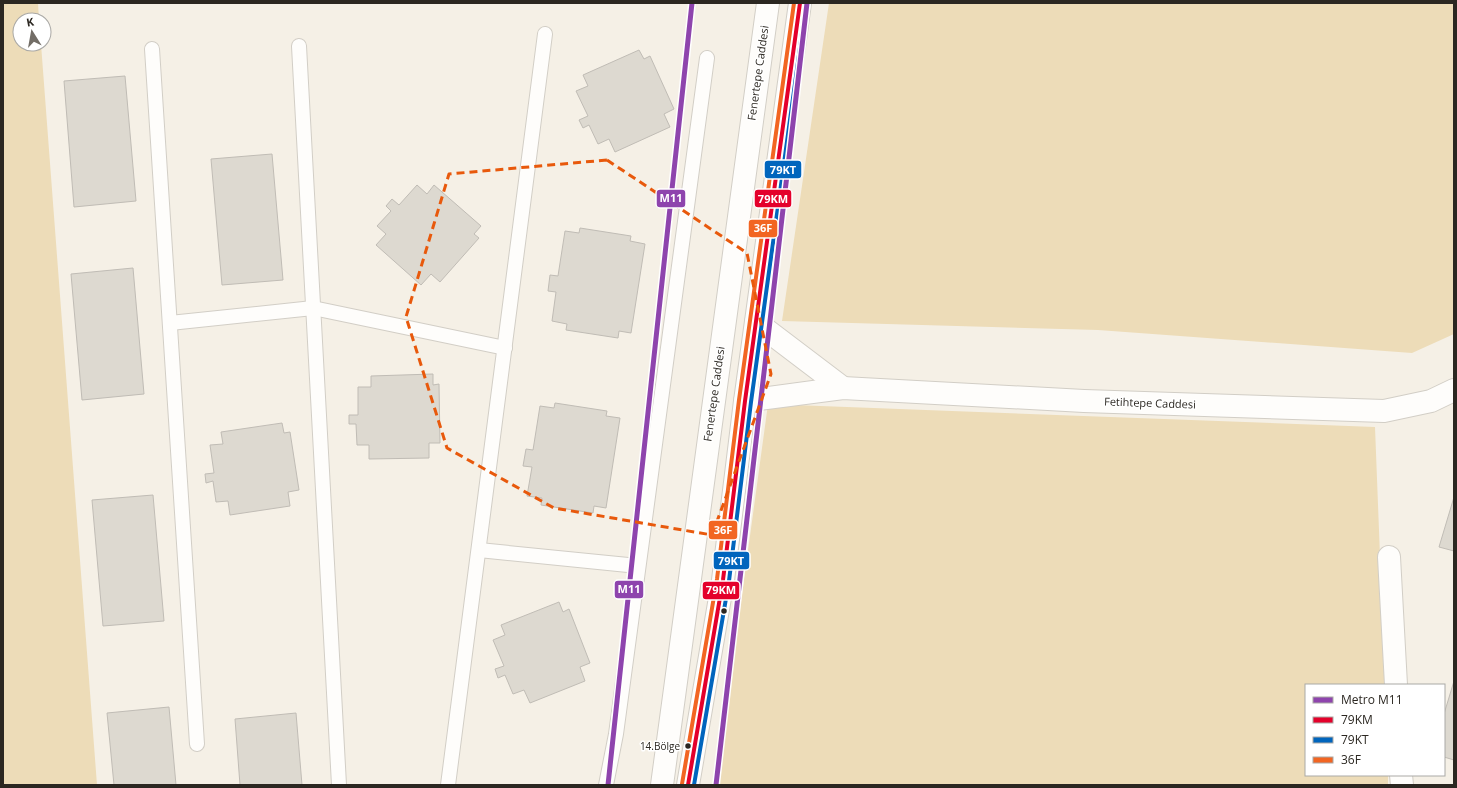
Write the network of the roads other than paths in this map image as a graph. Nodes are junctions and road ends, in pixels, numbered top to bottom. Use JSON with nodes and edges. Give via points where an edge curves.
{"nodes":[{"id":1,"x":768,"y":3,"type":"edge"},
{"id":2,"x":800,"y":3,"type":"edge"},
{"id":3,"x":545,"y":34,"type":"dead end"},
{"id":4,"x":299,"y":46,"type":"dead end"},
{"id":5,"x":152,"y":49,"type":"dead end"},
{"id":6,"x":707,"y":58,"type":"dead end"},
{"id":7,"x":313,"y":308,"type":"junction"},
{"id":8,"x":756,"y":322,"type":"junction"},
{"id":9,"x":170,"y":323,"type":"junction"},
{"id":10,"x":505,"y":348,"type":"junction"},
{"id":11,"x":843,"y":388,"type":"junction"},
{"id":12,"x":1454,"y":390,"type":"edge"},
{"id":13,"x":745,"y":401,"type":"junction"},
{"id":14,"x":479,"y":550,"type":"junction"},
{"id":15,"x":1389,"y":557,"type":"dead end"},
{"id":16,"x":638,"y":566,"type":"junction"},
{"id":17,"x":1396,"y":684,"type":"edge"},
{"id":18,"x":197,"y":744,"type":"dead end"},
{"id":19,"x":339,"y":785,"type":"edge"},
{"id":20,"x":448,"y":785,"type":"edge"},
{"id":21,"x":606,"y":785,"type":"edge"},
{"id":22,"x":662,"y":785,"type":"edge"},
{"id":23,"x":688,"y":785,"type":"edge"}],
"edges":[{"from":1,"to":22,"type":"main road","name":"Fenertepe Caddesi"},
{"from":2,"to":8,"type":"main road"},
{"from":3,"to":10,"type":"lane"},
{"from":4,"to":7,"type":"lane"},
{"from":5,"to":9,"type":"lane"},
{"from":6,"to":16,"type":"lane"},
{"from":7,"to":9,"type":"lane"},
{"from":7,"to":10,"type":"lane"},
{"from":7,"to":19,"type":"lane"},
{"from":8,"to":11,"type":"main road"},
{"from":8,"to":13,"type":"main road"},
{"from":9,"to":18,"type":"lane"},
{"from":10,"to":14,"type":"lane"},
{"from":11,"to":12,"type":"main road","name":"Fetihtepe Caddesi","via":[[1084,401],[1384,411],[1431,401]]},
{"from":11,"to":13,"type":"main road","name":"Fetihtepe Caddesi"},
{"from":13,"to":23,"type":"main road","via":[[723,580]]},
{"from":14,"to":16,"type":"lane"},
{"from":14,"to":20,"type":"lane"},
{"from":15,"to":17,"type":"main road"},
{"from":16,"to":21,"type":"lane","via":[[616,734]]}]}
